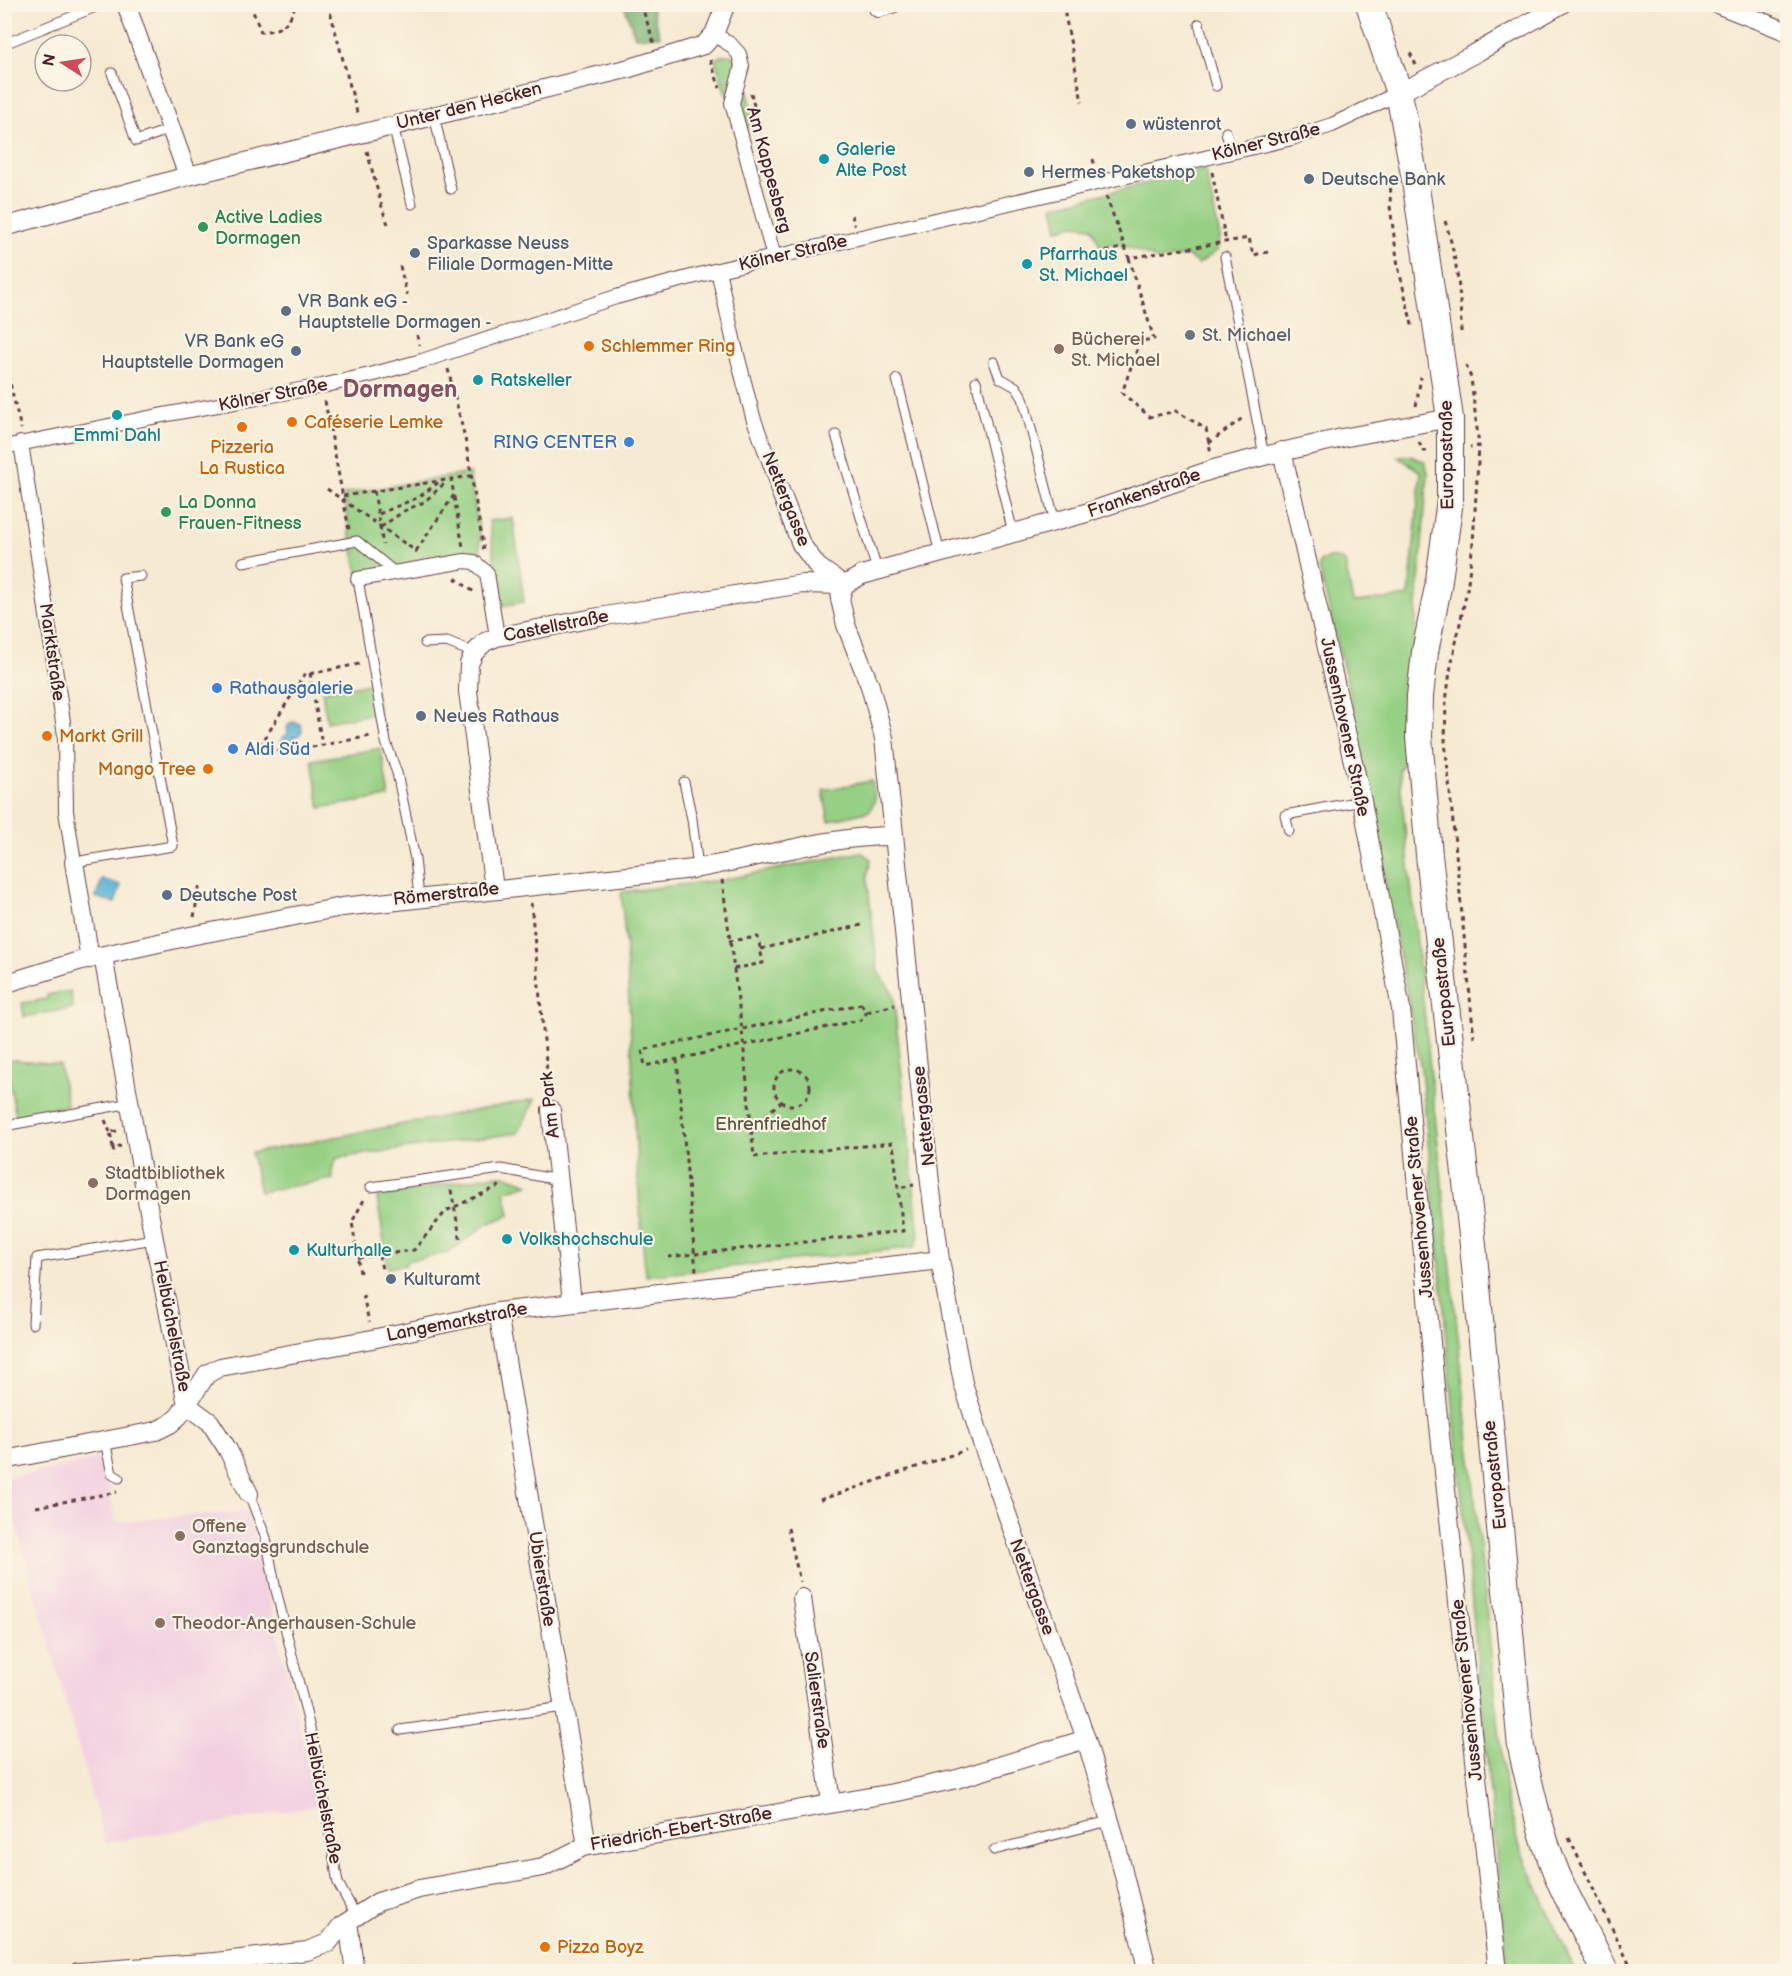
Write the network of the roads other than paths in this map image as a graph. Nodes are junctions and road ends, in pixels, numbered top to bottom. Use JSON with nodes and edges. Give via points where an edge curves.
{"nodes":[{"id":1,"x":103,"y":4,"type":"edge"},
{"id":2,"x":126,"y":4,"type":"edge"},
{"id":3,"x":726,"y":4,"type":"edge"},
{"id":4,"x":1369,"y":4,"type":"edge"},
{"id":5,"x":1562,"y":4,"type":"edge"},
{"id":6,"x":1717,"y":4,"type":"edge"},
{"id":7,"x":1199,"y":24,"type":"dead end"},
{"id":8,"x":1788,"y":32,"type":"edge"},
{"id":9,"x":714,"y":34,"type":"junction"},
{"id":10,"x":4,"y":44,"type":"edge"},
{"id":11,"x":112,"y":73,"type":"dead end"},
{"id":12,"x":1216,"y":86,"type":"dead end"},
{"id":13,"x":1399,"y":93,"type":"junction"},
{"id":14,"x":434,"y":114,"type":"junction"},
{"id":15,"x":393,"y":125,"type":"junction"},
{"id":16,"x":171,"y":129,"type":"junction"},
{"id":17,"x":1226,"y":132,"type":"dead end"},
{"id":18,"x":1231,"y":151,"type":"junction"},
{"id":19,"x":188,"y":176,"type":"junction"},
{"id":20,"x":451,"y":189,"type":"dead end"},
{"id":21,"x":412,"y":204,"type":"dead end"},
{"id":22,"x":4,"y":228,"type":"edge"},
{"id":23,"x":774,"y":257,"type":"junction"},
{"id":24,"x":1226,"y":257,"type":"road end"},
{"id":25,"x":718,"y":270,"type":"junction"},
{"id":26,"x":994,"y":362,"type":"dead end"},
{"id":27,"x":897,"y":379,"type":"dead end"},
{"id":28,"x":976,"y":381,"type":"dead end"},
{"id":29,"x":1450,"y":418,"type":"junction"},
{"id":30,"x":836,"y":435,"type":"dead end"},
{"id":31,"x":21,"y":443,"type":"junction"},
{"id":32,"x":4,"y":447,"type":"edge"},
{"id":33,"x":1273,"y":454,"type":"junction"},
{"id":34,"x":779,"y":488,"type":"joint"},
{"id":35,"x":1055,"y":522,"type":"junction"},
{"id":36,"x":1014,"y":533,"type":"junction"},
{"id":37,"x":940,"y":554,"type":"junction"},
{"id":38,"x":243,"y":562,"type":"dead end"},
{"id":39,"x":877,"y":570,"type":"junction"},
{"id":40,"x":399,"y":572,"type":"junction"},
{"id":41,"x":141,"y":576,"type":"dead end"},
{"id":42,"x":358,"y":579,"type":"joint"},
{"id":43,"x":844,"y":585,"type":"junction"},
{"id":44,"x":497,"y":636,"type":"junction"},
{"id":45,"x":425,"y":643,"type":"dead end"},
{"id":46,"x":474,"y":653,"type":"junction"},
{"id":47,"x":684,"y":782,"type":"dead end"},
{"id":48,"x":1362,"y":801,"type":"junction"},
{"id":49,"x":1288,"y":831,"type":"dead end"},
{"id":50,"x":893,"y":836,"type":"junction"},
{"id":51,"x":74,"y":862,"type":"junction"},
{"id":52,"x":698,"y":868,"type":"junction"},
{"id":53,"x":494,"y":889,"type":"junction"},
{"id":54,"x":419,"y":897,"type":"junction"},
{"id":55,"x":97,"y":957,"type":"junction"},
{"id":56,"x":4,"y":984,"type":"edge"},
{"id":57,"x":122,"y":1104,"type":"junction"},
{"id":58,"x":551,"y":1110,"type":"road end"},
{"id":59,"x":4,"y":1126,"type":"edge"},
{"id":60,"x":559,"y":1183,"type":"junction"},
{"id":61,"x":371,"y":1187,"type":"road end"},
{"id":62,"x":154,"y":1239,"type":"junction"},
{"id":63,"x":940,"y":1260,"type":"junction"},
{"id":64,"x":572,"y":1302,"type":"junction"},
{"id":65,"x":498,"y":1312,"type":"junction"},
{"id":66,"x":33,"y":1324,"type":"dead end"},
{"id":67,"x":187,"y":1405,"type":"junction"},
{"id":68,"x":105,"y":1441,"type":"junction"},
{"id":69,"x":4,"y":1460,"type":"edge"},
{"id":70,"x":119,"y":1478,"type":"dead end"},
{"id":71,"x":249,"y":1494,"type":"joint"},
{"id":72,"x":802,"y":1598,"type":"road end"},
{"id":73,"x":563,"y":1707,"type":"junction"},
{"id":74,"x":400,"y":1730,"type":"dead end"},
{"id":75,"x":1086,"y":1738,"type":"junction"},
{"id":76,"x":831,"y":1802,"type":"junction"},
{"id":77,"x":1109,"y":1821,"type":"junction"},
{"id":78,"x":587,"y":1846,"type":"junction"},
{"id":79,"x":994,"y":1850,"type":"dead end"},
{"id":80,"x":352,"y":1919,"type":"junction"},
{"id":81,"x":78,"y":1971,"type":"edge"},
{"id":82,"x":355,"y":1971,"type":"edge"},
{"id":83,"x":1148,"y":1971,"type":"edge"},
{"id":84,"x":1498,"y":1971,"type":"edge"},
{"id":85,"x":1605,"y":1971,"type":"edge"}],
"edges":[{"from":1,"to":10,"type":"lane"},
{"from":2,"to":16,"type":"street"},
{"from":3,"to":9,"type":"street"},
{"from":4,"to":13,"type":"main road","name":"Europastraße"},
{"from":5,"to":13,"type":"street","name":"Kölner Straße"},
{"from":6,"to":8,"type":"street"},
{"from":7,"to":12,"type":"lane"},
{"from":9,"to":14,"type":"street","name":"Unter den Hecken","via":[[697,48],[659,59]]},
{"from":9,"to":23,"type":"street","name":"Am Kappesberg","via":[[739,54],[742,66],[732,103]]},
{"from":11,"to":16,"type":"lane","via":[[136,141]]},
{"from":13,"to":18,"type":"street","name":"Kölner Straße","via":[[1332,125]]},
{"from":13,"to":29,"type":"main road","name":"Europastraße"},
{"from":14,"to":15,"type":"street","name":"Unter den Hecken"},
{"from":14,"to":20,"type":"lane"},
{"from":15,"to":19,"type":"street","name":"Unter den Hecken"},
{"from":15,"to":21,"type":"lane"},
{"from":16,"to":19,"type":"street"},
{"from":17,"to":18,"type":"lane"},
{"from":18,"to":23,"type":"street","name":"Kölner Straße"},
{"from":19,"to":22,"type":"street","name":"Unter den Hecken"},
{"from":23,"to":25,"type":"street","name":"Kölner Straße"},
{"from":24,"to":33,"type":"lane","via":[[1256,409]]},
{"from":25,"to":31,"type":"street","name":"Kölner Straße","via":[[616,297],[422,361],[322,386]]},
{"from":25,"to":34,"type":"street","name":"Nettergasse","via":[[753,417]]},
{"from":26,"to":35,"type":"lane","via":[[1000,378],[1016,387],[1023,398]]},
{"from":27,"to":37,"type":"lane"},
{"from":28,"to":36,"type":"lane"},
{"from":29,"to":33,"type":"street","name":"Frankenstraße"},
{"from":29,"to":85,"type":"main road","name":"Europastraße","via":[[1450,500],[1420,696],[1419,737],[1429,855],[1472,1235],[1521,1747],[1548,1850]]},
{"from":30,"to":39,"type":"lane"},
{"from":31,"to":32,"type":"street","name":"Kölner Straße"},
{"from":31,"to":51,"type":"street","name":"Marktstraße","via":[[65,735],[66,811]]},
{"from":33,"to":35,"type":"street","name":"Frankenstraße","via":[[1214,469]]},
{"from":33,"to":48,"type":"street","name":"Jussenhovener Straße"},
{"from":34,"to":43,"type":"street","name":"Nettergasse","via":[[801,544],[818,567]]},
{"from":35,"to":36,"type":"street","name":"Frankenstraße"},
{"from":36,"to":37,"type":"street","name":"Frankenstraße"},
{"from":37,"to":39,"type":"street","name":"Frankenstraße"},
{"from":38,"to":40,"type":"lane","via":[[357,542]]},
{"from":39,"to":43,"type":"street","name":"Frankenstraße"},
{"from":40,"to":42,"type":"street"},
{"from":40,"to":44,"type":"street","via":[[474,562],[487,573]]},
{"from":41,"to":51,"type":"lane","via":[[123,578],[172,846]]},
{"from":42,"to":54,"type":"lane","via":[[384,733],[415,859]]},
{"from":43,"to":44,"type":"street","name":"Castellstraße","via":[[802,584]]},
{"from":43,"to":50,"type":"street","name":"Nettergasse","via":[[840,599],[846,625],[870,686],[884,738]]},
{"from":44,"to":46,"type":"street","name":"Castellstraße"},
{"from":45,"to":46,"type":"lane","via":[[447,642]]},
{"from":46,"to":53,"type":"street","via":[[468,691]]},
{"from":47,"to":52,"type":"lane"},
{"from":48,"to":49,"type":"lane","via":[[1285,815]]},
{"from":48,"to":84,"type":"street","name":"Jussenhovener Straße","via":[[1401,1009],[1436,1398]]},
{"from":50,"to":52,"type":"street","name":"Römerstraße","via":[[843,838]]},
{"from":50,"to":63,"type":"street","name":"Nettergasse"},
{"from":51,"to":55,"type":"street","name":"Marktstraße"},
{"from":52,"to":53,"type":"street","name":"Römerstraße"},
{"from":53,"to":54,"type":"street","name":"Römerstraße"},
{"from":54,"to":55,"type":"street","name":"Römerstraße","via":[[342,907]]},
{"from":55,"to":56,"type":"street","name":"Römerstraße"},
{"from":55,"to":57,"type":"street","name":"Helbüchelstraße"},
{"from":57,"to":59,"type":"lane"},
{"from":57,"to":62,"type":"street","name":"Helbüchelstraße"},
{"from":58,"to":60,"type":"street","name":"Am Park"},
{"from":60,"to":61,"type":"lane","via":[[501,1169]]},
{"from":60,"to":64,"type":"street","name":"Am Park"},
{"from":62,"to":66,"type":"lane","via":[[37,1258]]},
{"from":62,"to":67,"type":"street","name":"Helbüchelstraße"},
{"from":63,"to":64,"type":"street","name":"Langemarkstraße"},
{"from":63,"to":75,"type":"street","name":"Nettergasse","via":[[961,1373],[982,1443]]},
{"from":64,"to":65,"type":"street","name":"Langemarkstraße"},
{"from":65,"to":67,"type":"street","name":"Langemarkstraße","via":[[220,1367],[207,1374]]},
{"from":65,"to":73,"type":"street","name":"Ubierstraße"},
{"from":67,"to":68,"type":"street","name":"Langemarkstraße","via":[[170,1424],[156,1431]]},
{"from":67,"to":71,"type":"street","name":"Helbüchelstraße","via":[[210,1422]]},
{"from":68,"to":69,"type":"street","name":"Langemarkstraße"},
{"from":68,"to":70,"type":"lane","via":[[112,1474]]},
{"from":71,"to":80,"type":"lane","name":"Helbüchelstraße","via":[[266,1538],[317,1757],[338,1883]]},
{"from":72,"to":76,"type":"street","name":"Salierstraße"},
{"from":73,"to":74,"type":"lane"},
{"from":73,"to":78,"type":"street","name":"Ubierstraße"},
{"from":75,"to":76,"type":"street","name":"Friedrich-Ebert-Straße","via":[[957,1779]]},
{"from":75,"to":77,"type":"street","name":"Nettergasse"},
{"from":76,"to":78,"type":"street","name":"Friedrich-Ebert-Straße"},
{"from":77,"to":79,"type":"lane"},
{"from":77,"to":83,"type":"street","name":"Nettergasse"},
{"from":78,"to":80,"type":"street","name":"Friedrich-Ebert-Straße","via":[[543,1867],[419,1888],[378,1902]]},
{"from":80,"to":81,"type":"street","name":"Friedrich-Ebert-Straße","via":[[328,1943],[307,1951]]},
{"from":80,"to":82,"type":"street","name":"Helbüchelstraße","via":[[348,1929]]}]}
